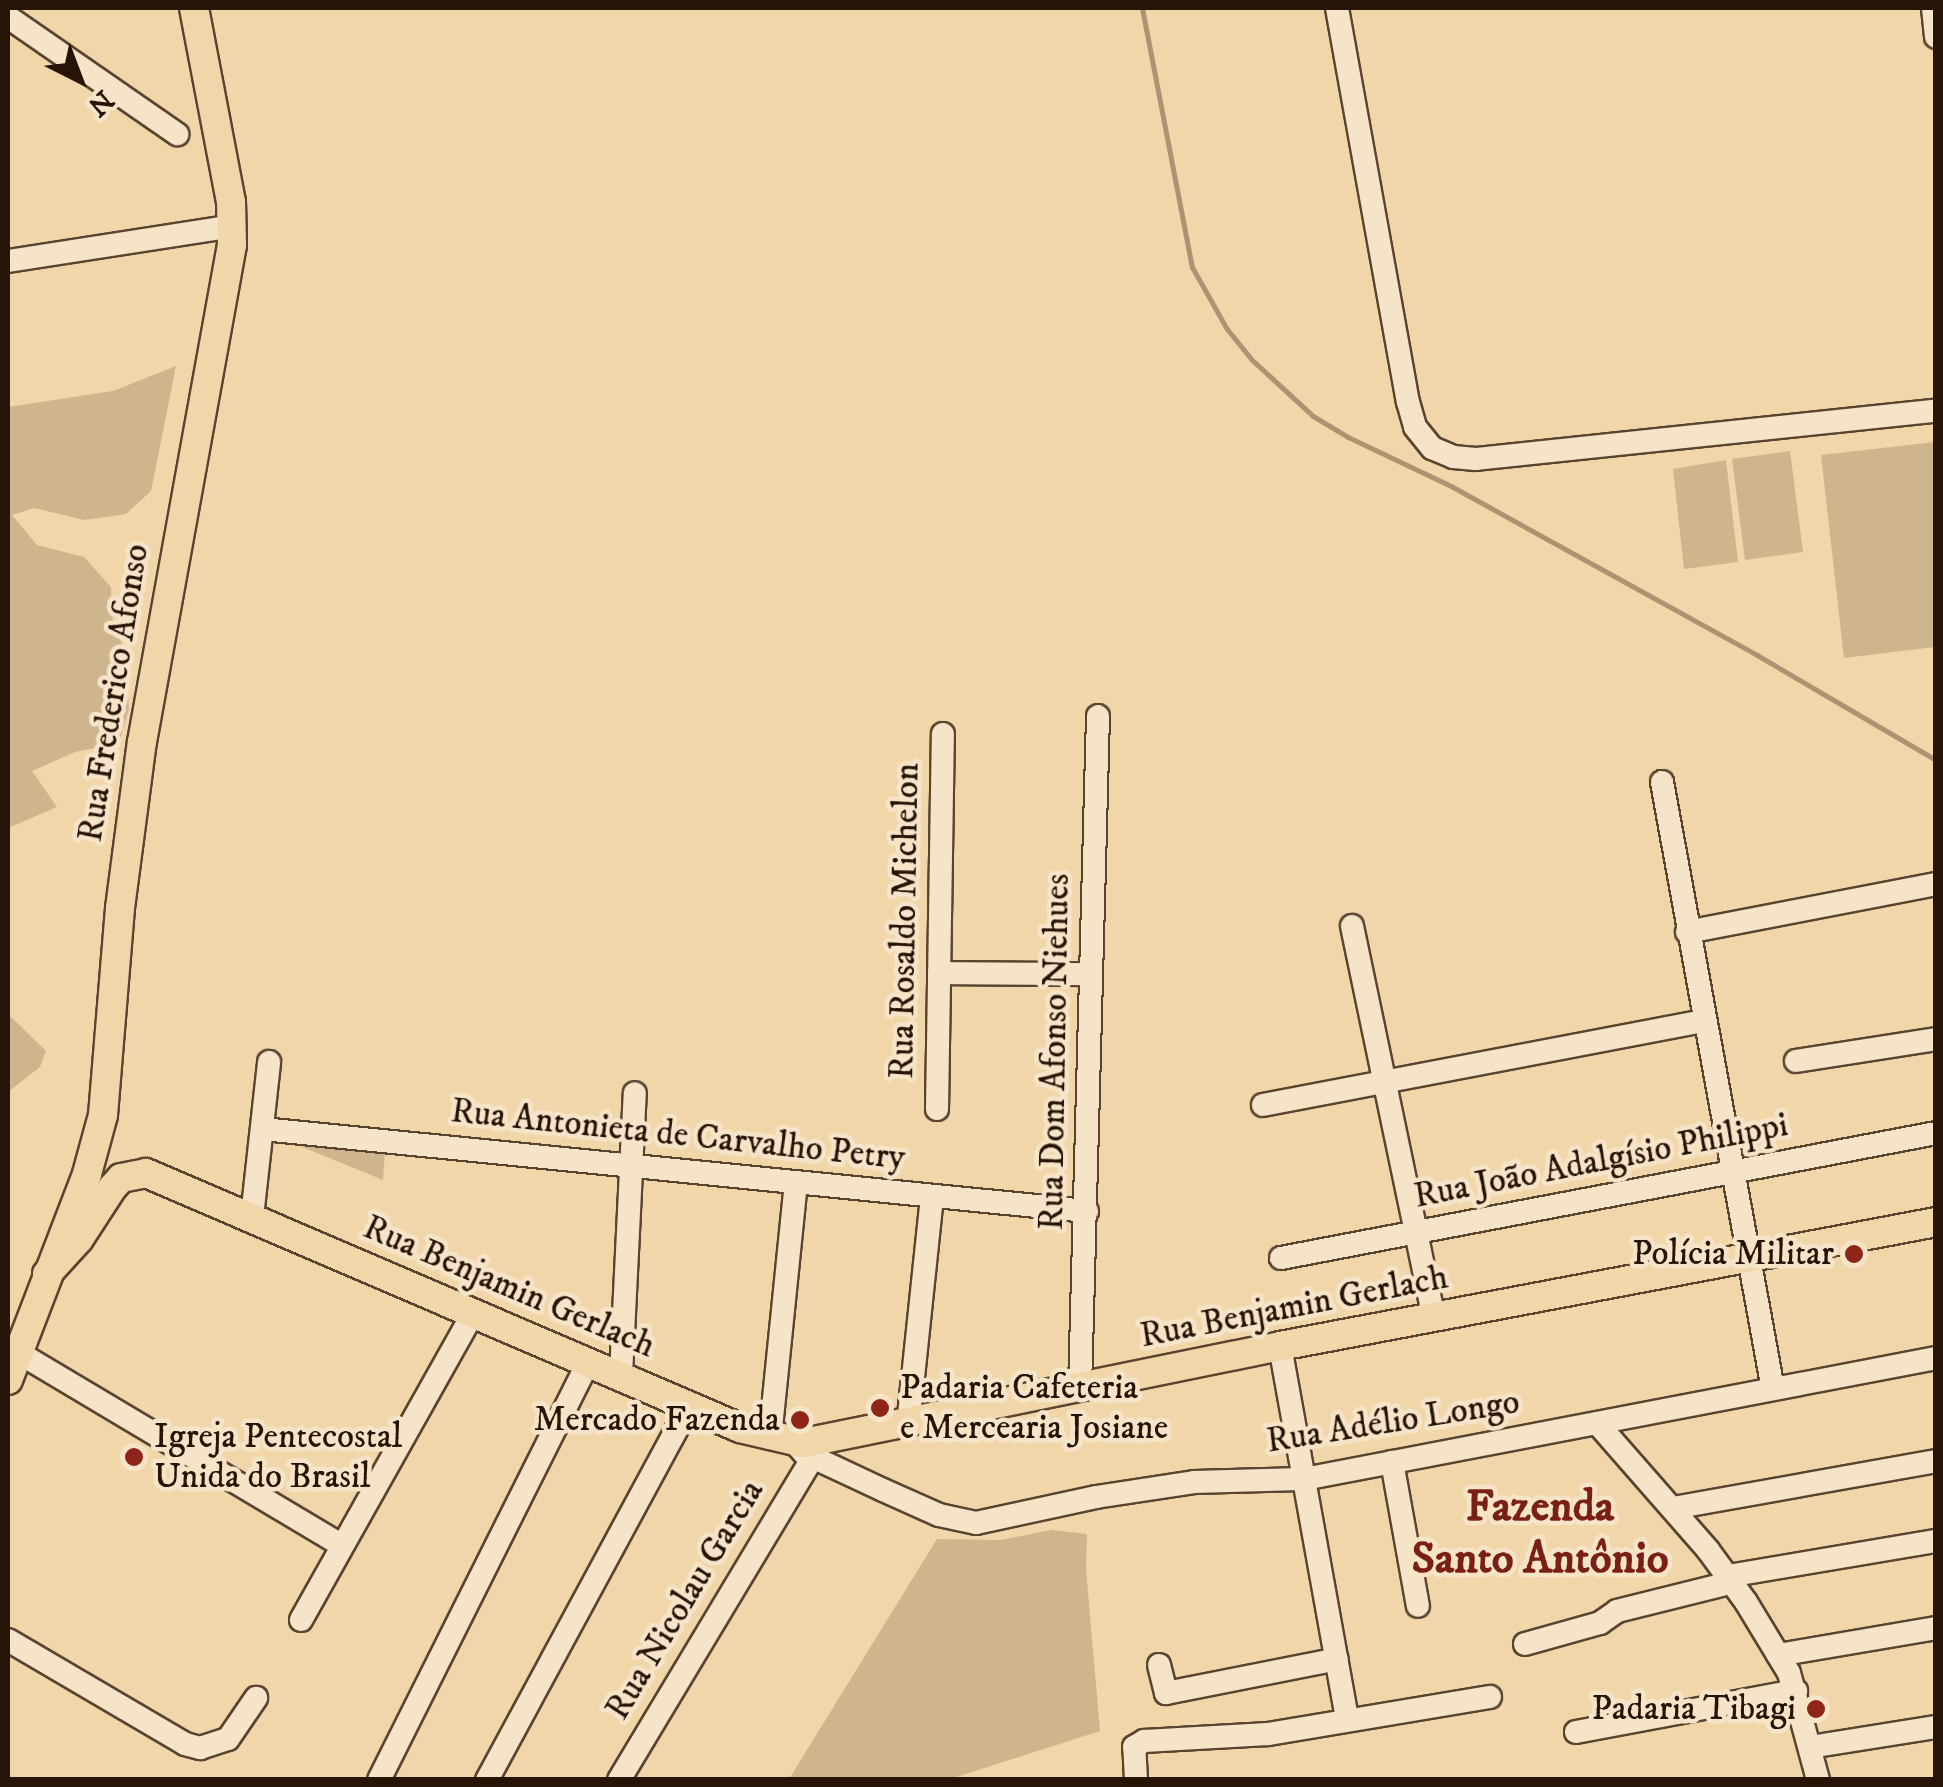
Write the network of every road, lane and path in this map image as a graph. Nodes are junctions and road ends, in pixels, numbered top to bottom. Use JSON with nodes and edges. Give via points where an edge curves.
{"nodes":[{"id":1,"x":194,"y":8,"type":"edge"},
{"id":2,"x":1337,"y":8,"type":"edge"},
{"id":3,"x":1933,"y":8,"type":"edge"},
{"id":4,"x":8,"y":18,"type":"edge"},
{"id":5,"x":1936,"y":37,"type":"edge"},
{"id":6,"x":177,"y":134,"type":"dead end"},
{"id":7,"x":233,"y":226,"type":"junction"},
{"id":8,"x":8,"y":261,"type":"edge"},
{"id":9,"x":1936,"y":411,"type":"edge"},
{"id":10,"x":1098,"y":716,"type":"dead end"},
{"id":11,"x":942,"y":734,"type":"dead end"},
{"id":12,"x":1662,"y":782,"type":"dead end"},
{"id":13,"x":1936,"y":884,"type":"edge"},
{"id":14,"x":1352,"y":926,"type":"dead end"},
{"id":15,"x":1686,"y":932,"type":"junction"},
{"id":16,"x":939,"y":973,"type":"junction"},
{"id":17,"x":1091,"y":974,"type":"junction"},
{"id":18,"x":1704,"y":1021,"type":"junction"},
{"id":19,"x":1936,"y":1040,"type":"edge"},
{"id":20,"x":1796,"y":1061,"type":"dead end"},
{"id":21,"x":270,"y":1062,"type":"dead end"},
{"id":22,"x":1384,"y":1082,"type":"junction"},
{"id":23,"x":635,"y":1093,"type":"dead end"},
{"id":24,"x":1263,"y":1106,"type":"dead end"},
{"id":25,"x":937,"y":1109,"type":"dead end"},
{"id":26,"x":262,"y":1128,"type":"junction"},
{"id":27,"x":1936,"y":1132,"type":"edge"},
{"id":28,"x":634,"y":1166,"type":"junction"},
{"id":29,"x":1732,"y":1172,"type":"junction"},
{"id":30,"x":796,"y":1182,"type":"junction"},
{"id":31,"x":932,"y":1196,"type":"junction"},
{"id":32,"x":1087,"y":1211,"type":"junction"},
{"id":33,"x":252,"y":1217,"type":"junction"},
{"id":34,"x":1936,"y":1222,"type":"edge"},
{"id":35,"x":1416,"y":1232,"type":"junction"},
{"id":36,"x":1280,"y":1258,"type":"dead end"},
{"id":37,"x":1748,"y":1258,"type":"junction"},
{"id":38,"x":47,"y":1274,"type":"junction"},
{"id":39,"x":473,"y":1314,"type":"junction"},
{"id":40,"x":1434,"y":1318,"type":"junction"},
{"id":41,"x":1280,"y":1346,"type":"junction"},
{"id":42,"x":19,"y":1352,"type":"junction"},
{"id":43,"x":1936,"y":1358,"type":"edge"},
{"id":44,"x":588,"y":1362,"type":"junction"},
{"id":45,"x":621,"y":1376,"type":"junction"},
{"id":46,"x":8,"y":1380,"type":"edge"},
{"id":47,"x":1080,"y":1388,"type":"junction"},
{"id":48,"x":1773,"y":1389,"type":"junction"},
{"id":49,"x":690,"y":1406,"type":"junction"},
{"id":50,"x":1596,"y":1423,"type":"junction"},
{"id":51,"x":908,"y":1425,"type":"junction"},
{"id":52,"x":798,"y":1445,"type":"junction"},
{"id":53,"x":1936,"y":1461,"type":"edge"},
{"id":54,"x":1392,"y":1462,"type":"junction"},
{"id":55,"x":1304,"y":1478,"type":"junction"},
{"id":56,"x":1673,"y":1508,"type":"junction"},
{"id":57,"x":1936,"y":1540,"type":"edge"},
{"id":58,"x":341,"y":1545,"type":"junction"},
{"id":59,"x":1730,"y":1579,"type":"junction"},
{"id":60,"x":1418,"y":1606,"type":"dead end"},
{"id":61,"x":301,"y":1620,"type":"dead end"},
{"id":62,"x":1936,"y":1628,"type":"edge"},
{"id":63,"x":8,"y":1640,"type":"edge"},
{"id":64,"x":1525,"y":1644,"type":"dead end"},
{"id":65,"x":1778,"y":1655,"type":"junction"},
{"id":66,"x":1337,"y":1659,"type":"junction"},
{"id":67,"x":1159,"y":1665,"type":"dead end"},
{"id":68,"x":1796,"y":1692,"type":"junction"},
{"id":69,"x":256,"y":1698,"type":"dead end"},
{"id":70,"x":1490,"y":1698,"type":"dead end"},
{"id":71,"x":1347,"y":1718,"type":"junction"},
{"id":72,"x":1936,"y":1727,"type":"edge"},
{"id":73,"x":1576,"y":1732,"type":"dead end"},
{"id":74,"x":1810,"y":1747,"type":"junction"},
{"id":75,"x":1817,"y":1777,"type":"edge"},
{"id":76,"x":378,"y":1780,"type":"edge"},
{"id":77,"x":487,"y":1780,"type":"edge"},
{"id":78,"x":620,"y":1780,"type":"edge"},
{"id":79,"x":1136,"y":1780,"type":"edge"},
{"id":80,"x":1793,"y":1780,"type":"edge"}],
"edges":[{"from":1,"to":7,"type":"main road","name":"Rua Frederico Afonso"},
{"from":2,"to":9,"type":"street","via":[[1408,402],[1414,428],[1432,448],[1476,460]]},
{"from":3,"to":5,"type":"street"},
{"from":4,"to":6,"type":"street"},
{"from":7,"to":8,"type":"street"},
{"from":7,"to":38,"type":"main road","name":"Rua Frederico Afonso","via":[[134,795],[104,1115]]},
{"from":10,"to":17,"type":"street","name":"Rua Dom Afonso Niehues"},
{"from":11,"to":16,"type":"street","name":"Rua Rosaldo Michelon"},
{"from":12,"to":15,"type":"street"},
{"from":13,"to":15,"type":"street"},
{"from":14,"to":22,"type":"street"},
{"from":15,"to":18,"type":"street"},
{"from":16,"to":17,"type":"street"},
{"from":16,"to":25,"type":"street","name":"Rua Rosaldo Michelon"},
{"from":17,"to":32,"type":"street","name":"Rua Dom Afonso Niehues"},
{"from":18,"to":22,"type":"street"},
{"from":18,"to":29,"type":"street"},
{"from":19,"to":20,"type":"street"},
{"from":21,"to":26,"type":"street"},
{"from":22,"to":24,"type":"street"},
{"from":22,"to":35,"type":"street"},
{"from":23,"to":28,"type":"street"},
{"from":26,"to":28,"type":"street","name":"Rua Antonieta de Carvalho Petry"},
{"from":26,"to":33,"type":"street"},
{"from":27,"to":29,"type":"street","name":"Rua João Adalgísio Philippi"},
{"from":28,"to":30,"type":"street","name":"Rua Antonieta de Carvalho Petry"},
{"from":28,"to":45,"type":"street"},
{"from":29,"to":35,"type":"street","name":"Rua João Adalgísio Philippi"},
{"from":29,"to":37,"type":"street"},
{"from":30,"to":31,"type":"street","name":"Rua Antonieta de Carvalho Petry"},
{"from":30,"to":52,"type":"street"},
{"from":31,"to":32,"type":"street","name":"Rua Antonieta de Carvalho Petry"},
{"from":31,"to":51,"type":"street"},
{"from":32,"to":47,"type":"street","name":"Rua Dom Afonso Niehues"},
{"from":33,"to":38,"type":"main road","name":"Rua Benjamin Gerlach","via":[[136,1173],[112,1188]]},
{"from":33,"to":39,"type":"main road","name":"Rua Benjamin Gerlach"},
{"from":34,"to":37,"type":"main road","name":"Rua Benjamin Gerlach"},
{"from":35,"to":36,"type":"street","name":"Rua João Adalgísio Philippi"},
{"from":35,"to":40,"type":"street"},
{"from":37,"to":40,"type":"main road","name":"Rua Benjamin Gerlach"},
{"from":37,"to":48,"type":"street"},
{"from":38,"to":42,"type":"main road","name":"Rua Frederico Afonso"},
{"from":39,"to":44,"type":"main road","name":"Rua Benjamin Gerlach"},
{"from":39,"to":58,"type":"street"},
{"from":40,"to":41,"type":"main road","name":"Rua Benjamin Gerlach"},
{"from":41,"to":47,"type":"main road","name":"Rua Benjamin Gerlach"},
{"from":41,"to":55,"type":"street"},
{"from":42,"to":46,"type":"main road","name":"Rua Frederico Afonso"},
{"from":42,"to":58,"type":"street"},
{"from":43,"to":48,"type":"street","name":"Rua Adélio Longo"},
{"from":44,"to":45,"type":"main road","name":"Rua Benjamin Gerlach"},
{"from":44,"to":76,"type":"street"},
{"from":45,"to":49,"type":"main road","name":"Rua Benjamin Gerlach"},
{"from":47,"to":51,"type":"main road","name":"Rua Benjamin Gerlach"},
{"from":48,"to":50,"type":"street","name":"Rua Adélio Longo"},
{"from":49,"to":52,"type":"main road","name":"Rua Benjamin Gerlach"},
{"from":49,"to":77,"type":"street"},
{"from":50,"to":54,"type":"street","name":"Rua Adélio Longo"},
{"from":50,"to":56,"type":"street"},
{"from":51,"to":52,"type":"main road","name":"Rua Benjamin Gerlach"},
{"from":52,"to":55,"type":"street","name":"Rua Adélio Longo","via":[[939,1515],[976,1523],[1194,1482]]},
{"from":52,"to":78,"type":"street","name":"Rua Nicolau Garcia"},
{"from":53,"to":56,"type":"street"},
{"from":54,"to":55,"type":"street","name":"Rua Adélio Longo"},
{"from":54,"to":60,"type":"street"},
{"from":55,"to":66,"type":"street"},
{"from":56,"to":59,"type":"street"},
{"from":57,"to":59,"type":"street"},
{"from":58,"to":61,"type":"street"},
{"from":59,"to":64,"type":"street"},
{"from":59,"to":65,"type":"street"},
{"from":62,"to":65,"type":"street"},
{"from":63,"to":69,"type":"street","via":[[200,1748],[228,1740]]},
{"from":65,"to":68,"type":"street"},
{"from":66,"to":67,"type":"street","via":[[1166,1693]]},
{"from":66,"to":71,"type":"street"},
{"from":68,"to":73,"type":"street"},
{"from":68,"to":74,"type":"street"},
{"from":70,"to":71,"type":"street"},
{"from":71,"to":79,"type":"street","via":[[1268,1734],[1144,1741],[1134,1747]]},
{"from":72,"to":74,"type":"street"},
{"from":74,"to":75,"type":"street"},
{"from":75,"to":80,"type":"street"}]}
